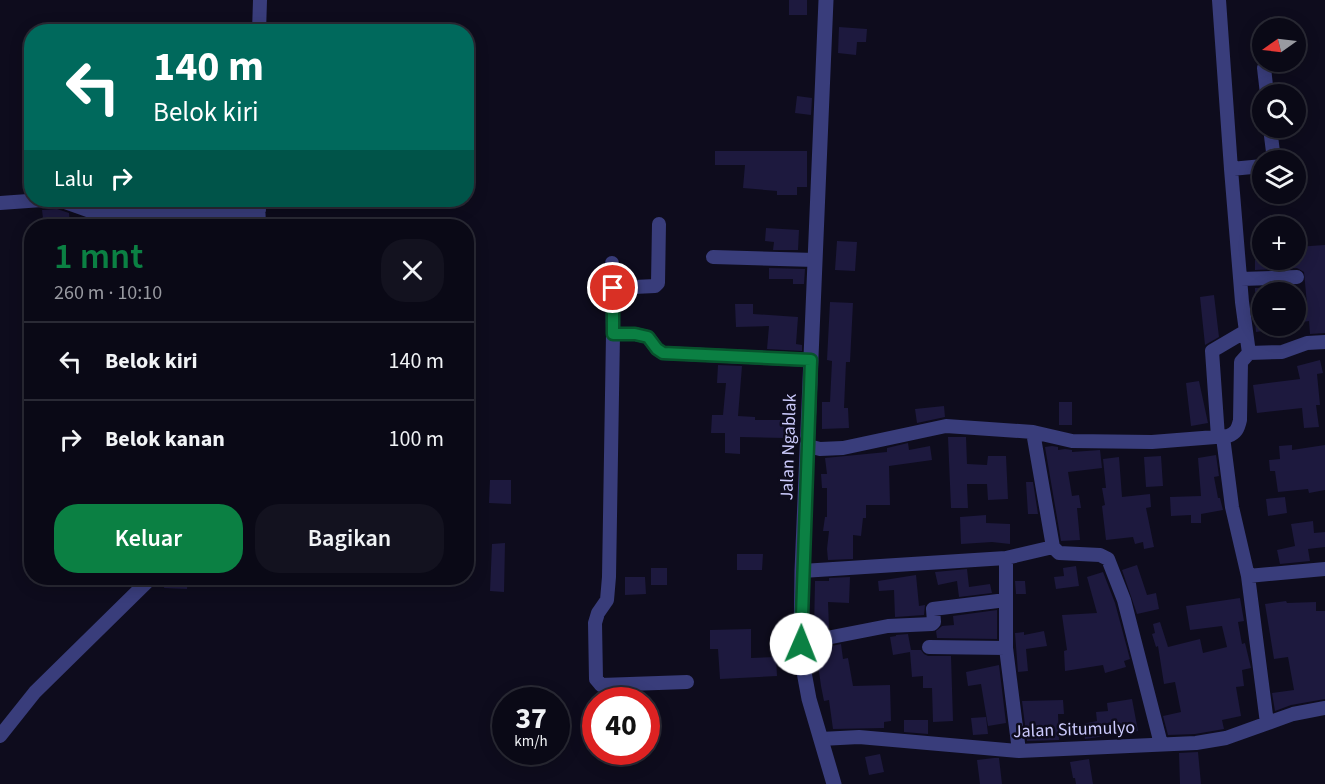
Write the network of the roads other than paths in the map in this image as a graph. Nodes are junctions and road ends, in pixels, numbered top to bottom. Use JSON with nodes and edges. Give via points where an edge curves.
{"nodes":[{"id":1,"x":260,"y":0,"type":"edge"},
{"id":2,"x":826,"y":0,"type":"edge"},
{"id":3,"x":1219,"y":0,"type":"edge"},
{"id":4,"x":259,"y":24,"type":"edge"},
{"id":5,"x":1252,"y":167,"type":"edge"},
{"id":6,"x":1231,"y":170,"type":"junction"},
{"id":7,"x":24,"y":201,"type":"edge"},
{"id":8,"x":0,"y":203,"type":"edge"},
{"id":9,"x":77,"y":207,"type":"edge"},
{"id":10,"x":246,"y":207,"type":"edge"},
{"id":11,"x":102,"y":212,"type":"junction"},
{"id":12,"x":102,"y":219,"type":"edge"},
{"id":13,"x":659,"y":224,"type":"dead end"},
{"id":14,"x":713,"y":257,"type":"dead end"},
{"id":15,"x":815,"y":260,"type":"junction"},
{"id":16,"x":612,"y":263,"type":"dead end"},
{"id":17,"x":1297,"y":277,"type":"dead end"},
{"id":18,"x":1241,"y":279,"type":"junction"},
{"id":19,"x":613,"y":288,"type":"junction"},
{"id":20,"x":1246,"y":331,"type":"junction"},
{"id":21,"x":613,"y":334,"type":"junction"},
{"id":22,"x":1325,"y":342,"type":"edge"},
{"id":23,"x":1249,"y":353,"type":"junction"},
{"id":24,"x":811,"y":360,"type":"junction"},
{"id":25,"x":1034,"y":432,"type":"junction"},
{"id":26,"x":1220,"y":437,"type":"junction"},
{"id":27,"x":808,"y":446,"type":"junction"},
{"id":28,"x":1053,"y":547,"type":"junction"},
{"id":29,"x":1006,"y":558,"type":"junction"},
{"id":30,"x":1325,"y":569,"type":"edge"},
{"id":31,"x":802,"y":571,"type":"junction"},
{"id":32,"x":1248,"y":576,"type":"junction"},
{"id":33,"x":144,"y":585,"type":"edge"},
{"id":34,"x":1006,"y":600,"type":"junction"},
{"id":35,"x":801,"y":644,"type":"junction"},
{"id":36,"x":929,"y":647,"type":"dead end"},
{"id":37,"x":1006,"y":648,"type":"junction"},
{"id":38,"x":687,"y":682,"type":"dead end"},
{"id":39,"x":1325,"y":708,"type":"edge"},
{"id":40,"x":1267,"y":723,"type":"junction"},
{"id":41,"x":0,"y":736,"type":"edge"},
{"id":42,"x":821,"y":740,"type":"junction"},
{"id":43,"x":1161,"y":744,"type":"junction"},
{"id":44,"x":1019,"y":751,"type":"junction"},
{"id":45,"x":834,"y":784,"type":"edge"}],
"edges":[{"from":1,"to":4,"type":"street"},
{"from":2,"to":15,"type":"street","name":"Jalan Ngablak"},
{"from":3,"to":6,"type":"street"},
{"from":5,"to":6,"type":"street"},
{"from":6,"to":18,"type":"street"},
{"from":7,"to":8,"type":"street"},
{"from":9,"to":11,"type":"street"},
{"from":10,"to":11,"type":"street","via":[[199,215]]},
{"from":11,"to":12,"type":"street"},
{"from":13,"to":19,"type":"street","via":[[656,286]]},
{"from":14,"to":15,"type":"street"},
{"from":15,"to":24,"type":"street","name":"Jalan Ngablak"},
{"from":16,"to":19,"type":"street"},
{"from":17,"to":18,"type":"street"},
{"from":18,"to":20,"type":"street"},
{"from":19,"to":21,"type":"street"},
{"from":20,"to":23,"type":"street"},
{"from":20,"to":26,"type":"street","via":[[1212,351]]},
{"from":21,"to":24,"type":"street","via":[[648,337],[663,353]]},
{"from":21,"to":38,"type":"street","via":[[609,577],[607,600],[595,623],[596,679],[601,685]]},
{"from":22,"to":23,"type":"street","via":[[1282,352]]},
{"from":23,"to":26,"type":"street","via":[[1241,362],[1239,428]]},
{"from":24,"to":27,"type":"street","name":"Jalan Ngablak"},
{"from":25,"to":26,"type":"street","via":[[1072,441],[1152,442]]},
{"from":25,"to":27,"type":"street","via":[[946,426],[843,448]]},
{"from":25,"to":28,"type":"street"},
{"from":26,"to":32,"type":"street"},
{"from":27,"to":31,"type":"street","name":"Jalan Ngablak"},
{"from":28,"to":29,"type":"street"},
{"from":28,"to":43,"type":"street","via":[[1059,553],[1108,559],[1124,600]]},
{"from":29,"to":31,"type":"street"},
{"from":29,"to":34,"type":"street"},
{"from":30,"to":32,"type":"street"},
{"from":31,"to":35,"type":"street","name":"Jalan Ngablak"},
{"from":32,"to":40,"type":"street"},
{"from":33,"to":41,"type":"street","via":[[35,692]]},
{"from":34,"to":35,"type":"street","via":[[934,609],[932,624],[888,626]]},
{"from":34,"to":37,"type":"street"},
{"from":35,"to":42,"type":"street","name":"Jalan Ngablak"},
{"from":36,"to":37,"type":"street"},
{"from":37,"to":44,"type":"street"},
{"from":39,"to":40,"type":"street","name":"Jalan Situmulyo"},
{"from":40,"to":43,"type":"street","name":"Jalan Situmulyo","via":[[1217,740]]},
{"from":42,"to":44,"type":"street","name":"Jalan Situmulyo","via":[[859,737]]},
{"from":42,"to":45,"type":"street","name":"Jalan Ngablak"},
{"from":43,"to":44,"type":"street","name":"Jalan Situmulyo"}]}
